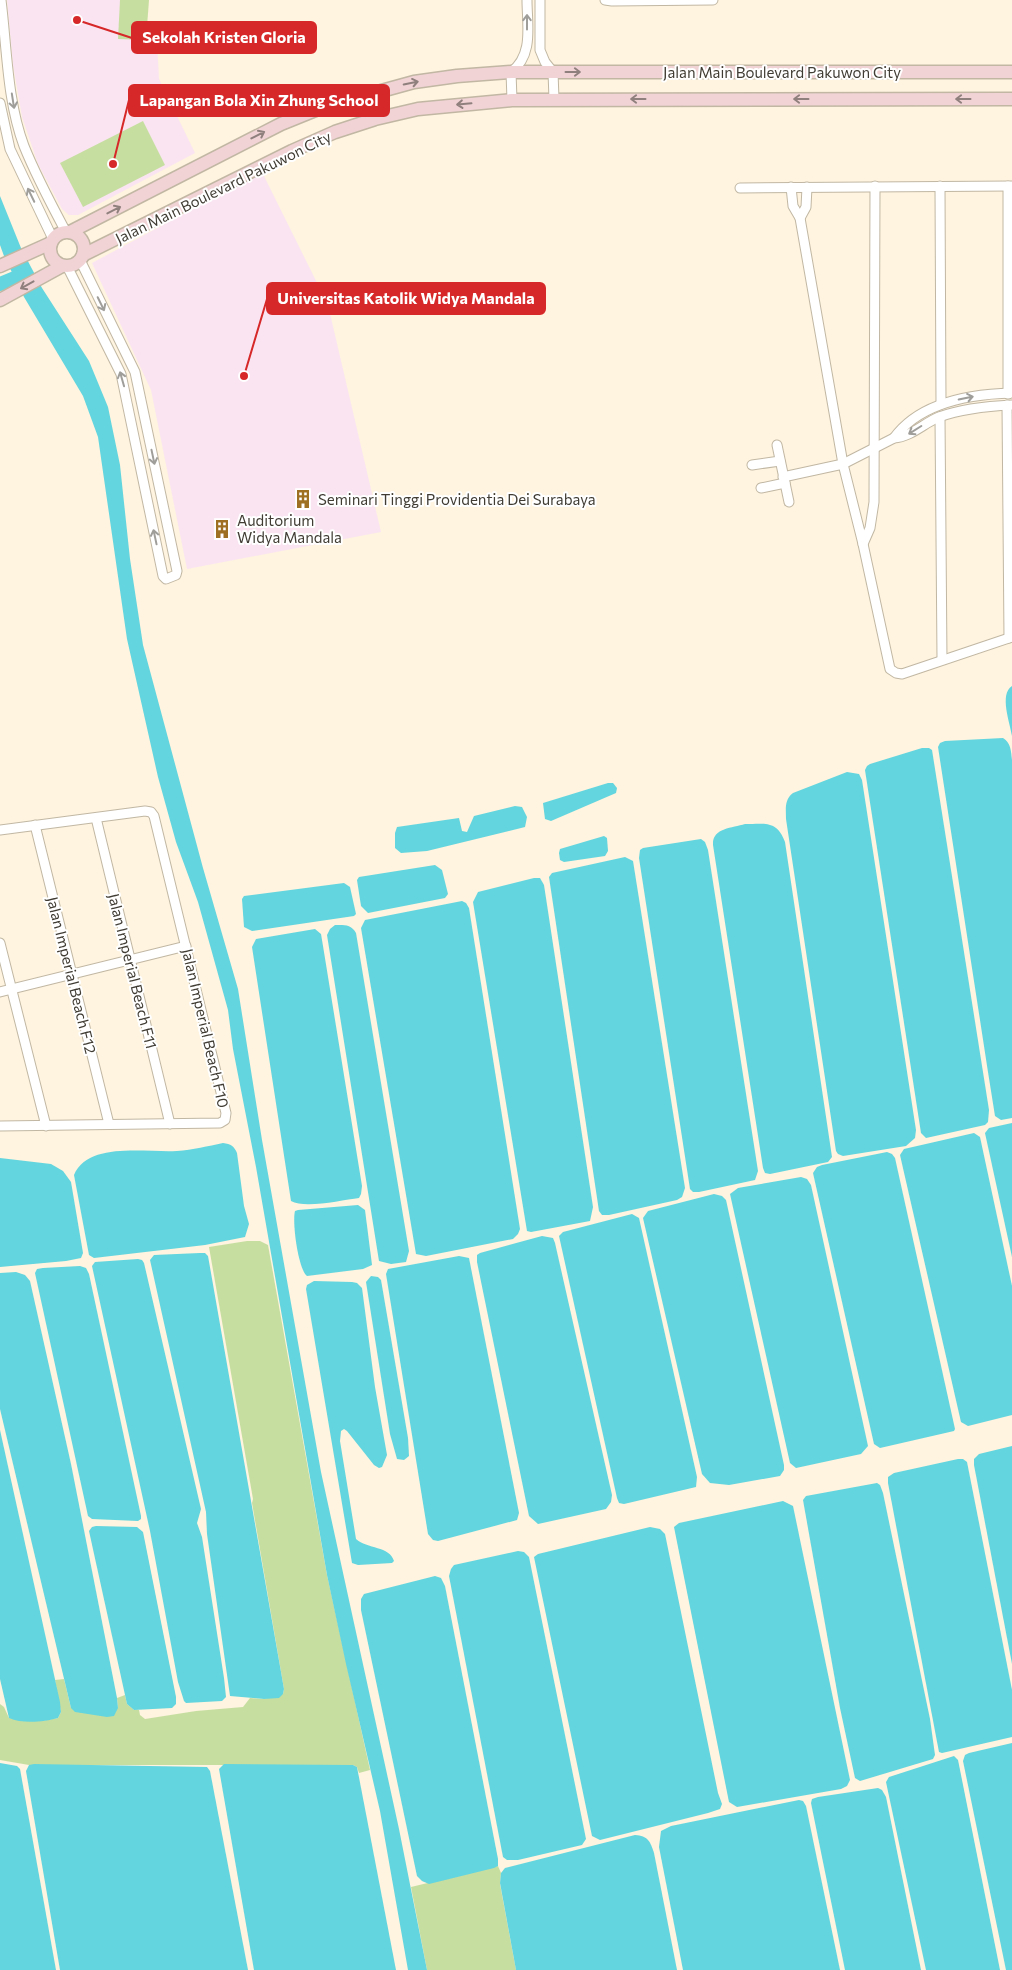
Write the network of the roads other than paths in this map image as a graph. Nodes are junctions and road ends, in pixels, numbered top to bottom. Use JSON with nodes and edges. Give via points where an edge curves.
{"nodes":[{"id":1,"x":2,"y":0,"type":"edge"},
{"id":2,"x":527,"y":0,"type":"edge"},
{"id":3,"x":540,"y":0,"type":"edge"},
{"id":4,"x":605,"y":0,"type":"edge"},
{"id":5,"x":660,"y":0,"type":"edge"},
{"id":6,"x":713,"y":0,"type":"edge"},
{"id":7,"x":527,"y":50,"type":"junction"},
{"id":8,"x":540,"y":50,"type":"junction"},
{"id":9,"x":511,"y":72,"type":"junction"},
{"id":10,"x":553,"y":72,"type":"junction"},
{"id":11,"x":1012,"y":72,"type":"edge"},
{"id":12,"x":5,"y":78,"type":"edge"},
{"id":13,"x":1012,"y":99,"type":"edge"},
{"id":14,"x":512,"y":100,"type":"junction"},
{"id":15,"x":554,"y":100,"type":"junction"},
{"id":16,"x":0,"y":103,"type":"edge"},
{"id":17,"x":875,"y":186,"type":"junction"},
{"id":18,"x":940,"y":186,"type":"junction"},
{"id":19,"x":1010,"y":186,"type":"edge"},
{"id":20,"x":791,"y":187,"type":"junction"},
{"id":21,"x":807,"y":187,"type":"junction"},
{"id":22,"x":740,"y":188,"type":"dead end"},
{"id":23,"x":800,"y":218,"type":"junction"},
{"id":24,"x":68,"y":232,"type":"junction"},
{"id":25,"x":52,"y":241,"type":"junction"},
{"id":26,"x":81,"y":258,"type":"junction"},
{"id":27,"x":0,"y":266,"type":"edge"},
{"id":28,"x":65,"y":266,"type":"junction"},
{"id":29,"x":3,"y":298,"type":"edge"},
{"id":30,"x":1010,"y":394,"type":"edge"},
{"id":31,"x":941,"y":404,"type":"junction"},
{"id":32,"x":1009,"y":405,"type":"edge"},
{"id":33,"x":940,"y":417,"type":"junction"},
{"id":34,"x":147,"y":429,"type":"junction"},
{"id":35,"x":134,"y":432,"type":"junction"},
{"id":36,"x":894,"y":438,"type":"junction"},
{"id":37,"x":777,"y":445,"type":"dead end"},
{"id":38,"x":875,"y":448,"type":"junction"},
{"id":39,"x":780,"y":461,"type":"junction"},
{"id":40,"x":843,"y":464,"type":"junction"},
{"id":41,"x":752,"y":465,"type":"dead end"},
{"id":42,"x":784,"y":480,"type":"junction"},
{"id":43,"x":760,"y":488,"type":"dead end"},
{"id":44,"x":789,"y":502,"type":"dead end"},
{"id":45,"x":863,"y":544,"type":"junction"},
{"id":46,"x":1011,"y":638,"type":"edge"},
{"id":47,"x":942,"y":660,"type":"junction"},
{"id":48,"x":96,"y":818,"type":"junction"},
{"id":49,"x":35,"y":825,"type":"junction"},
{"id":50,"x":0,"y":830,"type":"edge"},
{"id":51,"x":0,"y":943,"type":"edge"},
{"id":52,"x":186,"y":946,"type":"junction"},
{"id":53,"x":130,"y":960,"type":"junction"},
{"id":54,"x":72,"y":974,"type":"junction"},
{"id":55,"x":11,"y":989,"type":"junction"},
{"id":56,"x":0,"y":992,"type":"edge"},
{"id":57,"x":109,"y":1124,"type":"junction"},
{"id":58,"x":170,"y":1124,"type":"junction"},
{"id":59,"x":0,"y":1126,"type":"edge"},
{"id":60,"x":46,"y":1126,"type":"junction"}],
"edges":[{"from":1,"to":12,"type":"street"},
{"from":7,"to":2,"type":"street","one_way":true},
{"from":3,"to":8,"type":"street"},
{"from":4,"to":5,"type":"street"},
{"from":5,"to":6,"type":"street"},
{"from":7,"to":8,"type":"street"},
{"from":7,"to":9,"type":"street","via":[[521,63]]},
{"from":8,"to":10,"type":"street"},
{"from":9,"to":10,"type":"street","name":"Jalan Main Boulevard Pakuwon City"},
{"from":9,"to":14,"type":"street"},
{"from":24,"to":9,"type":"street","name":"Jalan Main Boulevard Pakuwon City","one_way":true,"via":[[281,124],[323,107],[414,82]]},
{"from":10,"to":11,"type":"street","name":"Jalan Main Boulevard Pakuwon City","one_way":true},
{"from":10,"to":15,"type":"street"},
{"from":12,"to":24,"type":"street","one_way":true,"via":[[24,145]]},
{"from":13,"to":15,"type":"street","name":"Jalan Main Boulevard Pakuwon City","one_way":true},
{"from":14,"to":15,"type":"street","name":"Jalan Main Boulevard Pakuwon City"},
{"from":14,"to":26,"type":"street","name":"Jalan Main Boulevard Pakuwon City","one_way":true,"via":[[418,109],[335,132],[292,150]]},
{"from":25,"to":16,"type":"street","one_way":true,"via":[[10,149]]},
{"from":17,"to":18,"type":"street"},
{"from":17,"to":21,"type":"street"},
{"from":17,"to":38,"type":"street"},
{"from":18,"to":19,"type":"street"},
{"from":18,"to":31,"type":"street"},
{"from":19,"to":30,"type":"street"},
{"from":20,"to":21,"type":"street"},
{"from":20,"to":22,"type":"street"},
{"from":20,"to":23,"type":"street","via":[[793,206]]},
{"from":21,"to":23,"type":"street","via":[[806,207]]},
{"from":23,"to":40,"type":"street"},
{"from":24,"to":25,"type":"street","via":[[59,234]]},
{"from":24,"to":26,"type":"street","via":[[78,236],[83,243]]},
{"from":25,"to":27,"type":"street"},
{"from":25,"to":28,"type":"street","via":[[52,257]]},
{"from":26,"to":28,"type":"street"},
{"from":26,"to":34,"type":"street","one_way":true,"via":[[135,372]]},
{"from":28,"to":29,"type":"street","one_way":true},
{"from":35,"to":28,"type":"street","one_way":true,"via":[[121,374]]},
{"from":31,"to":30,"type":"street","one_way":true,"via":[[971,397]]},
{"from":31,"to":36,"type":"street","via":[[911,421]]},
{"from":32,"to":33,"type":"street","via":[[971,409]]},
{"from":32,"to":46,"type":"street"},
{"from":33,"to":36,"type":"street","one_way":true,"via":[[904,437]]},
{"from":33,"to":47,"type":"street"},
{"from":34,"to":35,"type":"street"},
{"from":34,"to":35,"type":"street","one_way":true,"via":[[177,571],[176,575],[166,579]]},
{"from":36,"to":38,"type":"street"},
{"from":37,"to":39,"type":"street"},
{"from":38,"to":40,"type":"street"},
{"from":38,"to":45,"type":"street","via":[[873,513]]},
{"from":39,"to":41,"type":"street"},
{"from":39,"to":42,"type":"street"},
{"from":40,"to":42,"type":"street"},
{"from":40,"to":45,"type":"street"},
{"from":42,"to":43,"type":"street"},
{"from":42,"to":44,"type":"street"},
{"from":45,"to":47,"type":"street","via":[[890,670],[902,674]]},
{"from":46,"to":47,"type":"street"},
{"from":48,"to":49,"type":"street"},
{"from":48,"to":52,"type":"street","name":"Jalan Imperial Beach F10","via":[[152,812]]},
{"from":48,"to":53,"type":"street","name":"Jalan Imperial Beach F11"},
{"from":49,"to":50,"type":"street"},
{"from":49,"to":54,"type":"street","name":"Jalan Imperial Beach F12"},
{"from":51,"to":55,"type":"street"},
{"from":52,"to":53,"type":"street"},
{"from":52,"to":58,"type":"street","name":"Jalan Imperial Beach F10","via":[[226,1117],[220,1124]]},
{"from":53,"to":54,"type":"street"},
{"from":53,"to":58,"type":"street","name":"Jalan Imperial Beach F11"},
{"from":54,"to":55,"type":"street"},
{"from":54,"to":57,"type":"street","name":"Jalan Imperial Beach F12"},
{"from":55,"to":56,"type":"street"},
{"from":55,"to":60,"type":"street"},
{"from":57,"to":58,"type":"street","name":"Jalan Imperial Beach F10"},
{"from":57,"to":60,"type":"street","name":"Jalan Imperial Beach F10"},
{"from":59,"to":60,"type":"street","name":"Jalan Imperial Beach F10"}]}
